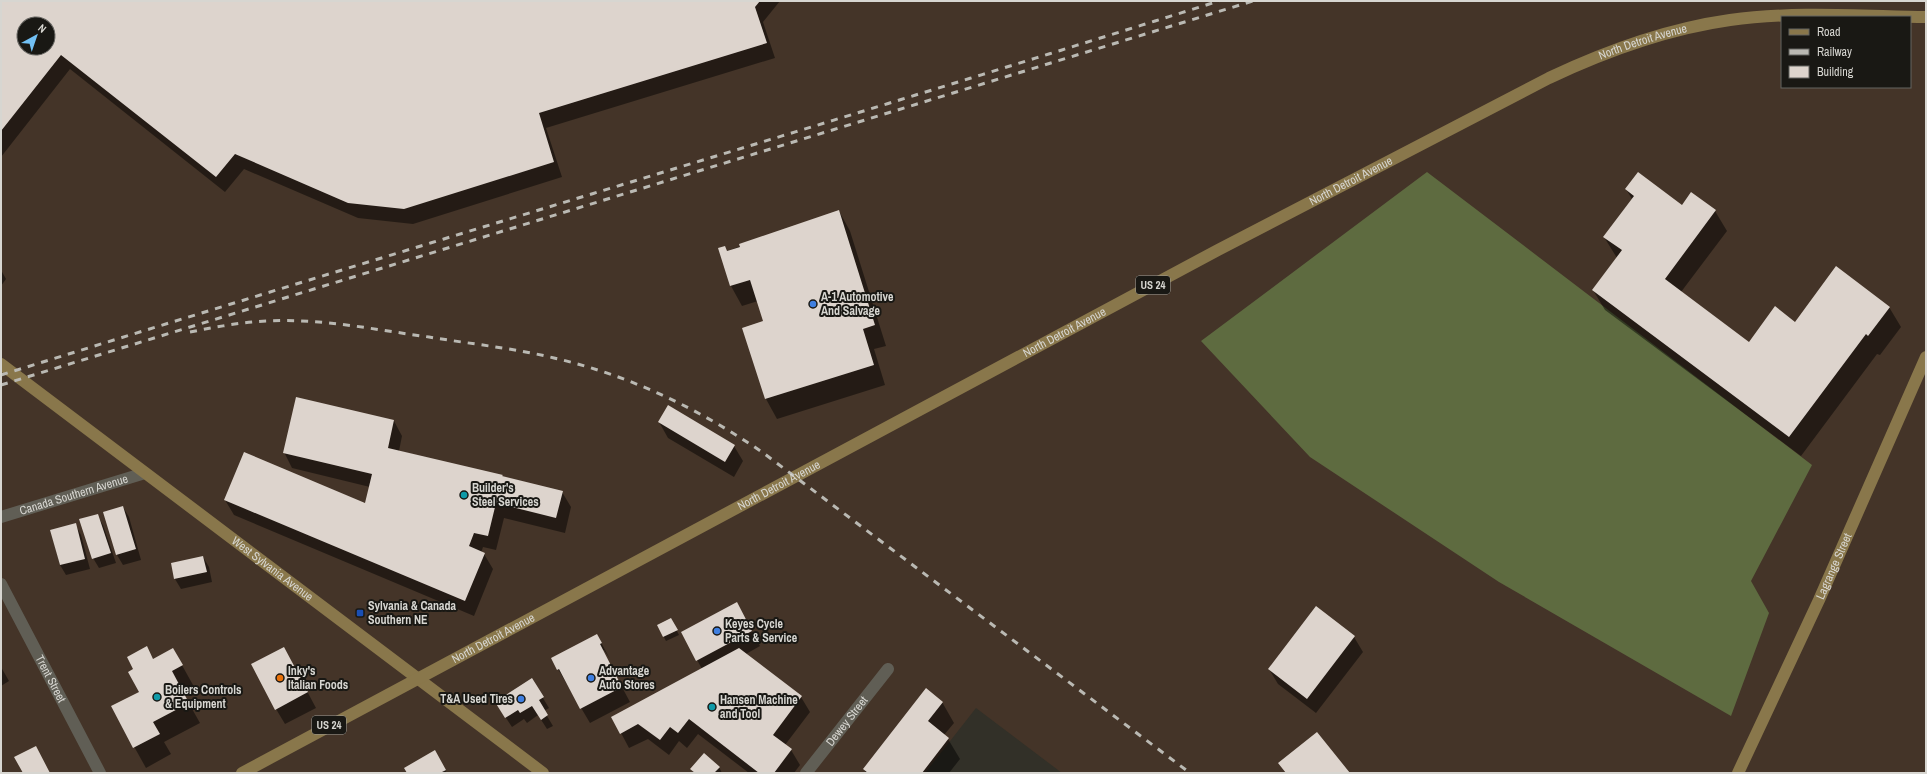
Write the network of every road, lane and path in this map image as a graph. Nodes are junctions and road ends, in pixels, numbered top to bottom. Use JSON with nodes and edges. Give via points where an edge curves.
{"nodes":[{"id":1,"x":1911,"y":17,"type":"edge"},
{"id":2,"x":1926,"y":17,"type":"edge"},
{"id":3,"x":1781,"y":18,"type":"edge"},
{"id":4,"x":1926,"y":357,"type":"edge"},
{"id":5,"x":1,"y":364,"type":"edge"},
{"id":6,"x":145,"y":473,"type":"junction"},
{"id":7,"x":1,"y":517,"type":"edge"},
{"id":8,"x":1,"y":584,"type":"edge"},
{"id":9,"x":888,"y":670,"type":"dead end"},
{"id":10,"x":417,"y":678,"type":"junction"},
{"id":11,"x":100,"y":773,"type":"edge"},
{"id":12,"x":242,"y":773,"type":"edge"},
{"id":13,"x":543,"y":773,"type":"edge"},
{"id":14,"x":806,"y":773,"type":"edge"},
{"id":15,"x":1738,"y":773,"type":"edge"}],
"edges":[{"from":1,"to":2,"type":"main road","name":"North Detroit Avenue","number":"US 24"},
{"from":3,"to":10,"type":"main road","name":"North Detroit Avenue","number":"US 24","via":[[1731,20],[1661,34],[1585,61],[1549,78],[1224,247]]},
{"from":4,"to":15,"type":"main road","name":"Lagrange Street","via":[[1819,600]]},
{"from":5,"to":6,"type":"main road","name":"West Sylvania Avenue"},
{"from":6,"to":7,"type":"street","name":"Canada Southern Avenue"},
{"from":6,"to":10,"type":"main road","name":"West Sylvania Avenue"},
{"from":8,"to":11,"type":"street","name":"Trent Street"},
{"from":9,"to":14,"type":"street","name":"Dewey Street"},
{"from":10,"to":12,"type":"main road","name":"North Detroit Avenue","number":"US 24"},
{"from":10,"to":13,"type":"main road","name":"West Sylvania Avenue"}]}
